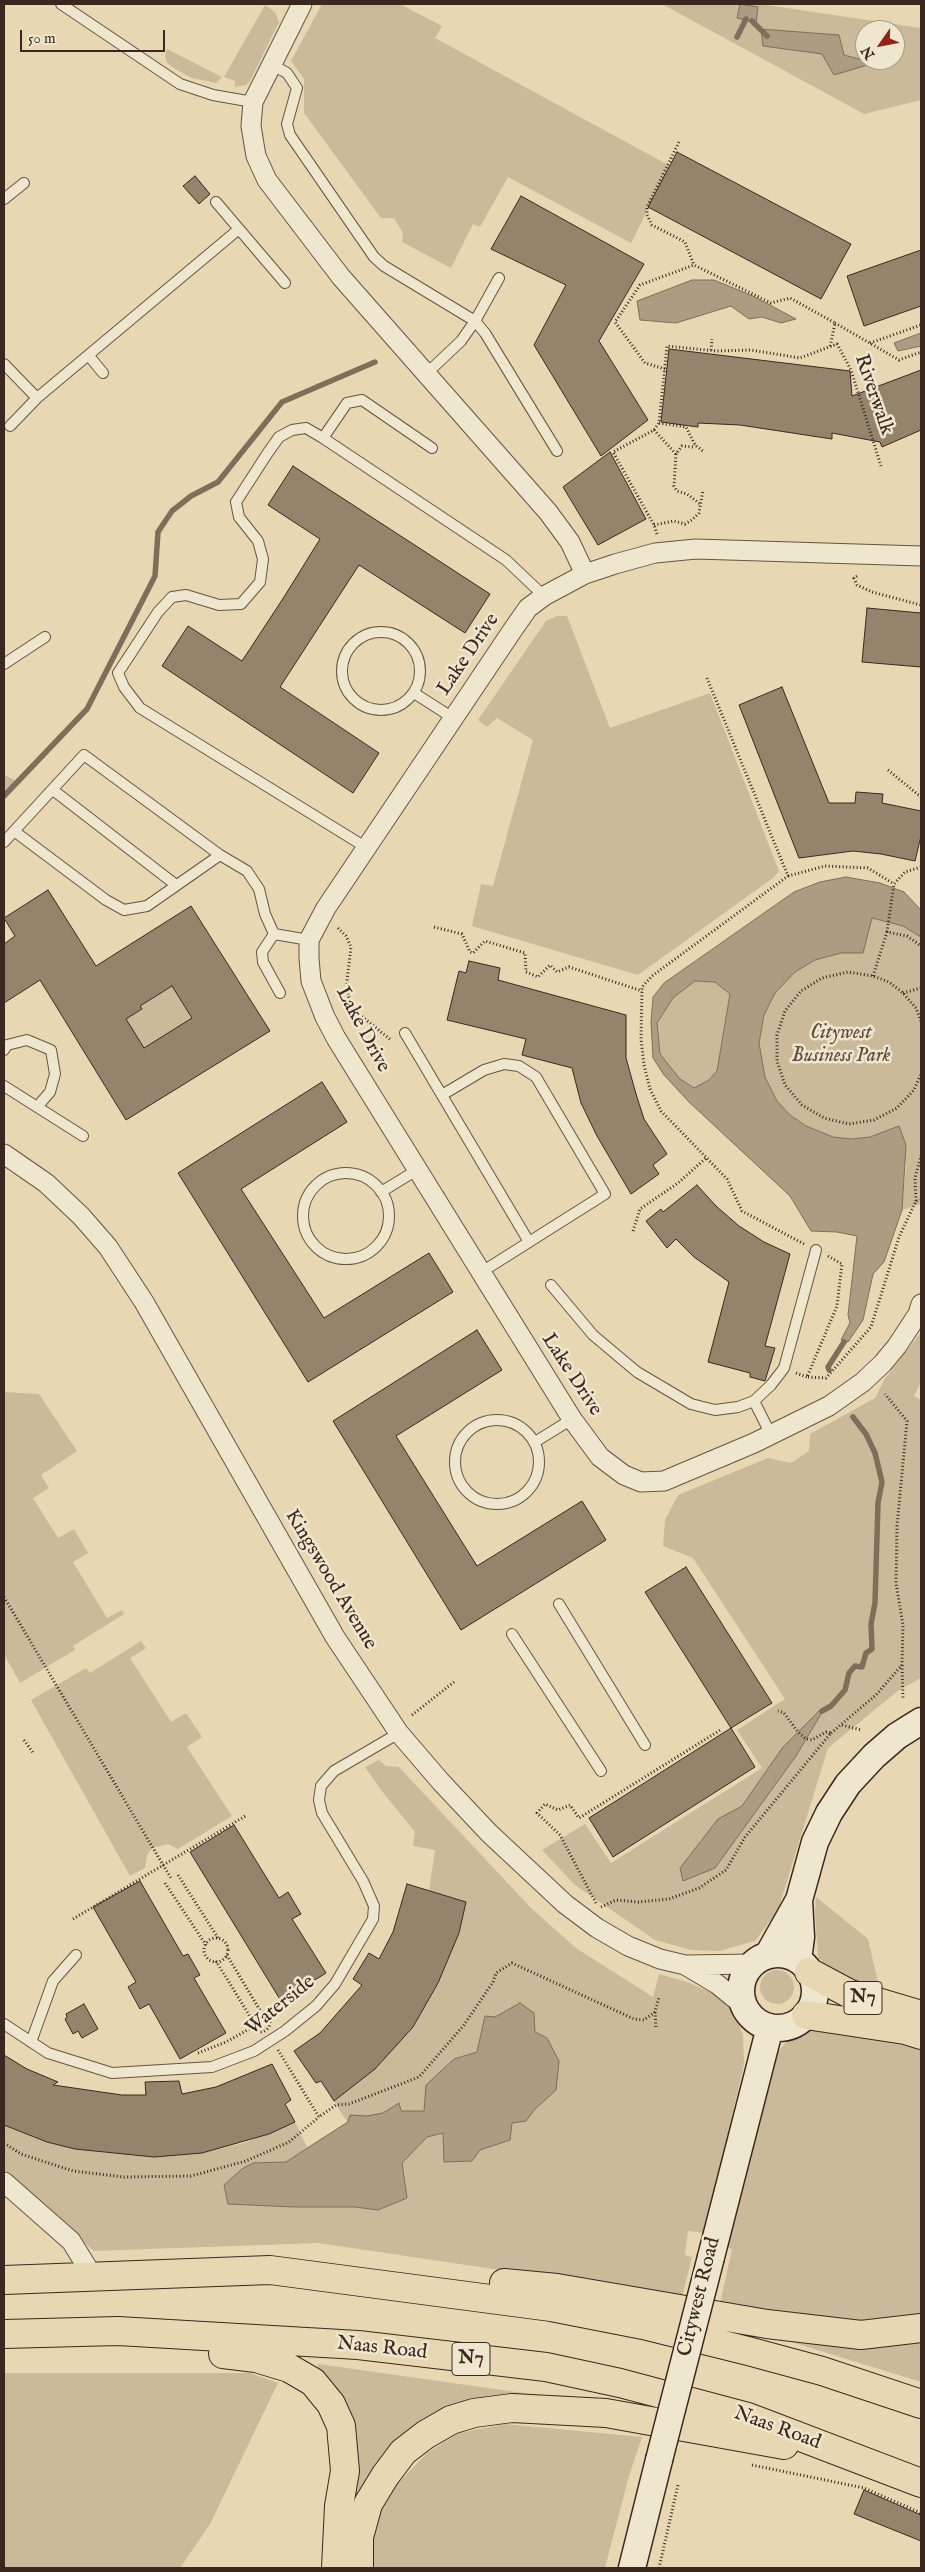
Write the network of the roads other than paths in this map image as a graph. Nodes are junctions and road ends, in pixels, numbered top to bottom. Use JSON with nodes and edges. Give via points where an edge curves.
{"nodes":[{"id":1,"x":61,"y":4,"type":"edge"},
{"id":2,"x":302,"y":4,"type":"edge"},
{"id":3,"x":272,"y":65,"type":"junction"},
{"id":4,"x":253,"y":102,"type":"junction"},
{"id":5,"x":24,"y":183,"type":"dead end"},
{"id":6,"x":4,"y":199,"type":"edge"},
{"id":7,"x":216,"y":202,"type":"dead end"},
{"id":8,"x":239,"y":229,"type":"junction"},
{"id":9,"x":500,"y":278,"type":"dead end"},
{"id":10,"x":285,"y":283,"type":"dead end"},
{"id":11,"x":475,"y":322,"type":"junction"},
{"id":12,"x":89,"y":356,"type":"junction"},
{"id":13,"x":4,"y":364,"type":"edge"},
{"id":14,"x":103,"y":372,"type":"dead end"},
{"id":15,"x":425,"y":375,"type":"junction"},
{"id":16,"x":36,"y":398,"type":"junction"},
{"id":17,"x":10,"y":426,"type":"dead end"},
{"id":18,"x":324,"y":438,"type":"junction"},
{"id":19,"x":432,"y":448,"type":"dead end"},
{"id":20,"x":557,"y":451,"type":"dead end"},
{"id":21,"x":921,"y":556,"type":"edge"},
{"id":22,"x":585,"y":574,"type":"junction"},
{"id":23,"x":544,"y":596,"type":"junction"},
{"id":24,"x":45,"y":638,"type":"dead end"},
{"id":25,"x":4,"y":664,"type":"edge"},
{"id":26,"x":414,"y":694,"type":"junction"},
{"id":27,"x":453,"y":718,"type":"junction"},
{"id":28,"x":53,"y":790,"type":"junction"},
{"id":29,"x":14,"y":831,"type":"junction"},
{"id":30,"x":4,"y":842,"type":"edge"},
{"id":31,"x":367,"y":848,"type":"junction"},
{"id":32,"x":220,"y":855,"type":"junction"},
{"id":33,"x":176,"y":885,"type":"junction"},
{"id":34,"x":274,"y":934,"type":"junction"},
{"id":35,"x":309,"y":940,"type":"junction"},
{"id":36,"x":280,"y":993,"type":"dead end"},
{"id":37,"x":405,"y":1033,"type":"dead end"},
{"id":38,"x":4,"y":1050,"type":"edge"},
{"id":39,"x":4,"y":1086,"type":"edge"},
{"id":40,"x":442,"y":1095,"type":"junction"},
{"id":41,"x":37,"y":1106,"type":"junction"},
{"id":42,"x":83,"y":1136,"type":"dead end"},
{"id":43,"x":4,"y":1154,"type":"edge"},
{"id":44,"x":417,"y":1170,"type":"junction"},
{"id":45,"x":381,"y":1192,"type":"junction"},
{"id":46,"x":529,"y":1242,"type":"junction"},
{"id":47,"x":816,"y":1250,"type":"road end"},
{"id":48,"x":480,"y":1273,"type":"junction"},
{"id":49,"x":551,"y":1285,"type":"dead end"},
{"id":50,"x":921,"y":1304,"type":"edge"},
{"id":51,"x":754,"y":1401,"type":"junction"},
{"id":52,"x":572,"y":1419,"type":"junction"},
{"id":53,"x":771,"y":1435,"type":"junction"},
{"id":54,"x":535,"y":1442,"type":"junction"},
{"id":55,"x":559,"y":1604,"type":"dead end"},
{"id":56,"x":512,"y":1634,"type":"dead end"},
{"id":57,"x":921,"y":1721,"type":"edge"},
{"id":58,"x":399,"y":1732,"type":"junction"},
{"id":59,"x":645,"y":1745,"type":"dead end"},
{"id":60,"x":601,"y":1771,"type":"dead end"},
{"id":61,"x":799,"y":1900,"type":"junction"},
{"id":62,"x":76,"y":1955,"type":"dead end"},
{"id":63,"x":760,"y":1960,"type":"junction"},
{"id":64,"x":685,"y":1965,"type":"junction"},
{"id":65,"x":804,"y":1966,"type":"junction"},
{"id":66,"x":744,"y":2006,"type":"junction"},
{"id":67,"x":806,"y":2015,"type":"junction"},
{"id":68,"x":921,"y":2015,"type":"edge"},
{"id":69,"x":4,"y":2024,"type":"edge"},
{"id":70,"x":770,"y":2027,"type":"junction"},
{"id":71,"x":921,"y":2035,"type":"edge"},
{"id":72,"x":31,"y":2042,"type":"junction"},
{"id":73,"x":4,"y":2182,"type":"edge"},
{"id":74,"x":270,"y":2270,"type":"junction"},
{"id":75,"x":92,"y":2276,"type":"junction"},
{"id":76,"x":4,"y":2280,"type":"edge"},
{"id":77,"x":921,"y":2328,"type":"edge"},
{"id":78,"x":4,"y":2334,"type":"edge"},
{"id":79,"x":4,"y":2346,"type":"edge"},
{"id":80,"x":921,"y":2404,"type":"edge"},
{"id":81,"x":921,"y":2485,"type":"edge"},
{"id":82,"x":336,"y":2568,"type":"edge"},
{"id":83,"x":358,"y":2568,"type":"edge"},
{"id":84,"x":632,"y":2568,"type":"edge"}],
"edges":[{"from":1,"to":4,"type":"lane","via":[[180,84],[213,95]]},
{"from":2,"to":3,"type":"street"},
{"from":3,"to":4,"type":"street"},
{"from":3,"to":11,"type":"lane","via":[[287,73],[297,88],[287,124],[290,135],[374,257]]},
{"from":4,"to":15,"type":"street","via":[[251,126],[256,156],[267,180],[341,277]]},
{"from":5,"to":6,"type":"lane"},
{"from":7,"to":8,"type":"lane"},
{"from":8,"to":10,"type":"lane"},
{"from":8,"to":12,"type":"lane"},
{"from":9,"to":11,"type":"lane"},
{"from":11,"to":15,"type":"lane","via":[[461,341]]},
{"from":11,"to":20,"type":"lane","via":[[485,332]]},
{"from":12,"to":14,"type":"lane"},
{"from":12,"to":16,"type":"lane"},
{"from":13,"to":16,"type":"lane"},
{"from":15,"to":22,"type":"street","via":[[548,512],[570,542]]},
{"from":16,"to":17,"type":"lane"},
{"from":18,"to":19,"type":"lane","via":[[347,403],[362,400]]},
{"from":18,"to":23,"type":"lane","via":[[506,560]]},
{"from":18,"to":31,"type":"lane","via":[[306,428],[292,430],[279,437],[236,502],[239,517],[258,541],[263,559],[260,582],[242,604],[219,605],[186,595],[172,597],[158,612],[118,673],[140,708]]},
{"from":21,"to":22,"type":"street","name":"Lake Drive","via":[[696,548],[659,553]]},
{"from":22,"to":23,"type":"street","name":"Lake Drive"},
{"from":23,"to":27,"type":"street","name":"Lake Drive","via":[[528,608]]},
{"from":24,"to":25,"type":"lane"},
{"from":26,"to":26,"type":"lane","via":[[393,709],[376,711],[362,706],[350,696],[342,680],[341,666],[347,651],[356,640],[371,632],[402,637],[412,646],[419,660],[420,676]]},
{"from":26,"to":27,"type":"lane"},
{"from":27,"to":31,"type":"street","name":"Lake Drive"},
{"from":28,"to":29,"type":"lane"},
{"from":28,"to":32,"type":"lane","via":[[84,755]]},
{"from":28,"to":33,"type":"lane"},
{"from":29,"to":30,"type":"lane"},
{"from":29,"to":33,"type":"lane","via":[[124,910],[147,906]]},
{"from":31,"to":35,"type":"street","name":"Lake Drive","via":[[326,908]]},
{"from":32,"to":33,"type":"lane"},
{"from":32,"to":34,"type":"lane","via":[[247,871],[259,889]]},
{"from":34,"to":35,"type":"lane"},
{"from":34,"to":36,"type":"lane","via":[[262,952],[263,962]]},
{"from":35,"to":44,"type":"street","name":"Lake Drive","via":[[311,981],[325,1017]]},
{"from":37,"to":40,"type":"lane"},
{"from":38,"to":41,"type":"lane","via":[[7,1045],[27,1040],[51,1050],[55,1074],[50,1092]]},
{"from":39,"to":41,"type":"lane"},
{"from":40,"to":46,"type":"lane"},
{"from":40,"to":46,"type":"lane","via":[[484,1070],[504,1064],[519,1066],[536,1077],[606,1194]]},
{"from":41,"to":42,"type":"lane"},
{"from":43,"to":58,"type":"street","name":"Kingswood Avenue","via":[[46,1183],[108,1247],[144,1302],[335,1637]]},
{"from":44,"to":45,"type":"lane"},
{"from":44,"to":48,"type":"street","name":"Lake Drive"},
{"from":45,"to":45,"type":"lane","via":[[387,1208],[388,1225],[384,1236],[368,1253],[358,1258],[335,1258],[324,1253],[308,1236],[304,1226],[304,1205],[323,1180],[333,1175],[354,1174]]},
{"from":46,"to":48,"type":"lane"},
{"from":47,"to":51,"type":"lane","via":[[784,1368]]},
{"from":48,"to":52,"type":"street","name":"Lake Drive"},
{"from":49,"to":51,"type":"lane","via":[[575,1316],[606,1347],[659,1386],[691,1404],[715,1410]]},
{"from":50,"to":53,"type":"street","name":"Lake Drive","via":[[897,1346],[864,1382],[829,1406]]},
{"from":51,"to":53,"type":"lane"},
{"from":52,"to":53,"type":"street","name":"Lake Drive","via":[[600,1457],[624,1475],[641,1482],[664,1481]]},
{"from":52,"to":54,"type":"lane"},
{"from":54,"to":54,"type":"lane","via":[[539,1453],[538,1476],[515,1501],[504,1504],[481,1502],[471,1496],[457,1477],[458,1446],[463,1436],[480,1423],[490,1420],[511,1422],[521,1426]]},
{"from":55,"to":59,"type":"lane"},
{"from":56,"to":60,"type":"lane"},
{"from":57,"to":61,"type":"main road","via":[[897,1736],[848,1784],[815,1842]]},
{"from":58,"to":64,"type":"street","name":"Kingswood Avenue","via":[[489,1833],[565,1904],[628,1946],[660,1960]]},
{"from":58,"to":72,"type":"lane","name":"Waterside","via":[[334,1772],[321,1786],[319,1800],[322,1813],[363,1881],[374,1906],[373,1919],[354,1954],[336,1984],[316,2006],[254,2051],[212,2066],[112,2073],[48,2053]]},
{"from":61,"to":63,"type":"main road"},
{"from":61,"to":65,"type":"main road"},
{"from":62,"to":72,"type":"lane","via":[[53,1981]]},
{"from":63,"to":64,"type":"street","name":"Kingswood Avenue"},
{"from":63,"to":65,"type":"main road","via":[[789,1956]]},
{"from":63,"to":66,"type":"main road","via":[[742,1984]]},
{"from":64,"to":66,"type":"street","name":"Kingswood Avenue","via":[[717,1984]]},
{"from":65,"to":67,"type":"main road","via":[[814,1982],[814,1994]]},
{"from":65,"to":68,"type":"highway","number":"N7","via":[[850,1994]]},
{"from":66,"to":70,"type":"main road","via":[[759,2023]]},
{"from":67,"to":70,"type":"main road","via":[[789,2026]]},
{"from":67,"to":71,"type":"highway","number":"N7"},
{"from":69,"to":72,"type":"lane","name":"Waterside"},
{"from":70,"to":84,"type":"main road","name":"Citywest Road","bridge":true,"via":[[711,2257],[665,2471]]},
{"from":73,"to":75,"type":"street","via":[[71,2242]]},
{"from":74,"to":75,"type":"highway"},
{"from":74,"to":77,"type":"highway","via":[[357,2268],[558,2288],[766,2324],[861,2335]]},
{"from":74,"to":80,"type":"highway","via":[[551,2307],[643,2325],[822,2371]]},
{"from":75,"to":76,"type":"highway"},
{"from":78,"to":81,"type":"highway","name":"Naas Road","number":"N7","via":[[118,2331],[348,2344],[546,2367],[748,2417]]},
{"from":79,"to":82,"type":"highway","via":[[202,2352],[256,2358],[289,2368],[313,2382],[331,2404],[340,2426],[344,2449]]},
{"from":81,"to":83,"type":"highway","number":"N7","via":[[823,2453],[713,2430],[606,2413],[512,2408],[474,2413],[451,2420],[425,2435],[403,2452],[385,2476],[368,2504],[359,2537]]}]}
